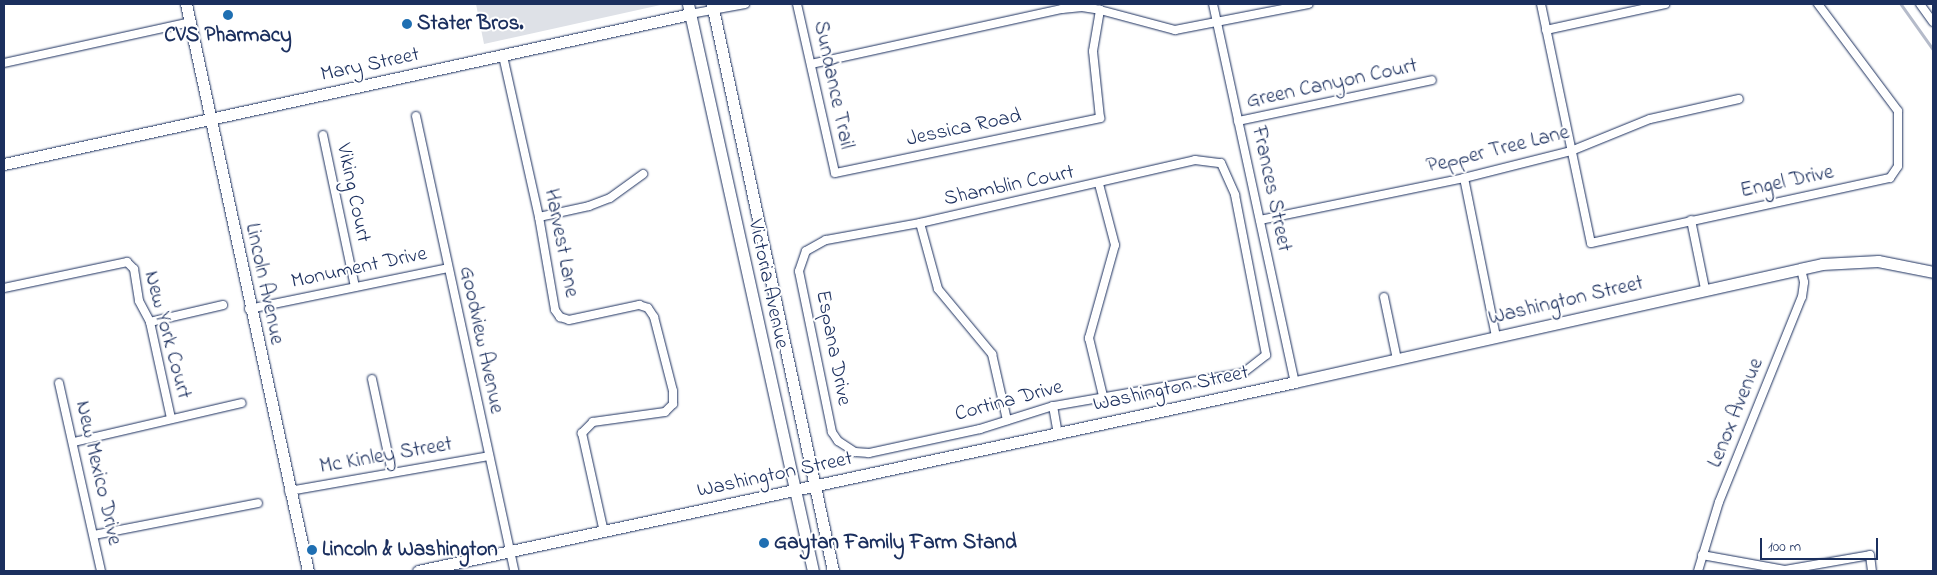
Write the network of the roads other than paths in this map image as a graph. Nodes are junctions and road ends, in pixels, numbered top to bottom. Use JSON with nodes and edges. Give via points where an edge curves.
{"nodes":[{"id":1,"x":186,"y":4,"type":"edge"},
{"id":2,"x":745,"y":4,"type":"edge"},
{"id":3,"x":797,"y":4,"type":"edge"},
{"id":4,"x":1213,"y":4,"type":"edge"},
{"id":5,"x":1309,"y":4,"type":"edge"},
{"id":6,"x":1541,"y":4,"type":"edge"},
{"id":7,"x":1665,"y":4,"type":"edge"},
{"id":8,"x":1818,"y":4,"type":"edge"},
{"id":9,"x":1920,"y":4,"type":"edge"},
{"id":10,"x":712,"y":7,"type":"edge"},
{"id":11,"x":689,"y":9,"type":"edge"},
{"id":12,"x":1100,"y":10,"type":"junction"},
{"id":13,"x":190,"y":22,"type":"junction"},
{"id":14,"x":1933,"y":22,"type":"edge"},
{"id":15,"x":1217,"y":24,"type":"junction"},
{"id":16,"x":1546,"y":30,"type":"junction"},
{"id":17,"x":502,"y":56,"type":"junction"},
{"id":18,"x":4,"y":63,"type":"edge"},
{"id":19,"x":811,"y":64,"type":"junction"},
{"id":20,"x":1432,"y":80,"type":"dead end"},
{"id":21,"x":1740,"y":99,"type":"dead end"},
{"id":22,"x":416,"y":116,"type":"dead end"},
{"id":23,"x":210,"y":120,"type":"junction"},
{"id":24,"x":1238,"y":121,"type":"junction"},
{"id":25,"x":323,"y":135,"type":"dead end"},
{"id":26,"x":1571,"y":151,"type":"junction"},
{"id":27,"x":4,"y":164,"type":"edge"},
{"id":28,"x":834,"y":173,"type":"joint"},
{"id":29,"x":643,"y":174,"type":"dead end"},
{"id":30,"x":1464,"y":178,"type":"junction"},
{"id":31,"x":1098,"y":184,"type":"junction"},
{"id":32,"x":539,"y":217,"type":"junction"},
{"id":33,"x":1260,"y":220,"type":"junction"},
{"id":34,"x":1691,"y":220,"type":"junction"},
{"id":35,"x":920,"y":223,"type":"junction"},
{"id":36,"x":806,"y":251,"type":"joint"},
{"id":37,"x":448,"y":268,"type":"junction"},
{"id":38,"x":1801,"y":269,"type":"junction"},
{"id":39,"x":1933,"y":272,"type":"edge"},
{"id":40,"x":355,"y":287,"type":"junction"},
{"id":41,"x":4,"y":288,"type":"edge"},
{"id":42,"x":1705,"y":289,"type":"junction"},
{"id":43,"x":1384,"y":296,"type":"dead end"},
{"id":44,"x":223,"y":305,"type":"dead end"},
{"id":45,"x":249,"y":309,"type":"junction"},
{"id":46,"x":150,"y":322,"type":"junction"},
{"id":47,"x":1496,"y":336,"type":"junction"},
{"id":48,"x":1266,"y":355,"type":"joint"},
{"id":49,"x":1397,"y":358,"type":"junction"},
{"id":50,"x":372,"y":379,"type":"dead end"},
{"id":51,"x":1295,"y":382,"type":"junction"},
{"id":52,"x":60,"y":383,"type":"dead end"},
{"id":53,"x":1103,"y":396,"type":"junction"},
{"id":54,"x":242,"y":403,"type":"dead end"},
{"id":55,"x":1053,"y":406,"type":"junction"},
{"id":56,"x":171,"y":418,"type":"junction"},
{"id":57,"x":1007,"y":420,"type":"junction"},
{"id":58,"x":1058,"y":433,"type":"junction"},
{"id":59,"x":74,"y":442,"type":"junction"},
{"id":60,"x":846,"y":448,"type":"joint"},
{"id":61,"x":488,"y":456,"type":"junction"},
{"id":62,"x":392,"y":472,"type":"junction"},
{"id":63,"x":815,"y":485,"type":"junction"},
{"id":64,"x":290,"y":491,"type":"junction"},
{"id":65,"x":793,"y":491,"type":"junction"},
{"id":66,"x":258,"y":503,"type":"dead end"},
{"id":67,"x":604,"y":532,"type":"junction"},
{"id":68,"x":94,"y":534,"type":"junction"},
{"id":69,"x":510,"y":552,"type":"junction"},
{"id":70,"x":1702,"y":556,"type":"junction"},
{"id":71,"x":102,"y":571,"type":"edge"},
{"id":72,"x":308,"y":571,"type":"edge"},
{"id":73,"x":418,"y":571,"type":"edge"},
{"id":74,"x":514,"y":571,"type":"edge"},
{"id":75,"x":813,"y":571,"type":"edge"},
{"id":76,"x":833,"y":571,"type":"edge"},
{"id":77,"x":1698,"y":571,"type":"edge"},
{"id":78,"x":1872,"y":571,"type":"edge"}],
"edges":[{"from":1,"to":13,"type":"main road","name":"Lincoln Avenue"},
{"from":2,"to":10,"type":"street","name":"Mary Street"},
{"from":3,"to":19,"type":"street","name":"Sundance Trail"},
{"from":4,"to":15,"type":"street","name":"Frances Street"},
{"from":5,"to":15,"type":"street"},
{"from":6,"to":16,"type":"street"},
{"from":7,"to":16,"type":"street"},
{"from":8,"to":34,"type":"street","name":"Engel Drive","via":[[1898,111],[1898,166],[1890,178]]},
{"from":9,"to":14,"type":"street"},
{"from":10,"to":11,"type":"street","name":"Mary Street"},
{"from":10,"to":63,"type":"main road","name":"Victoria Avenue"},
{"from":11,"to":17,"type":"main road","name":"Mary Street"},
{"from":11,"to":65,"type":"main road","name":"Victoria Avenue"},
{"from":12,"to":15,"type":"street","via":[[1158,28],[1188,30]]},
{"from":12,"to":19,"type":"street","via":[[1082,7],[1062,9]]},
{"from":12,"to":28,"type":"street","name":"Jessica Road","via":[[1093,51],[1100,118]]},
{"from":13,"to":18,"type":"street"},
{"from":13,"to":23,"type":"main road","name":"Lincoln Avenue"},
{"from":15,"to":24,"type":"street","name":"Frances Street"},
{"from":16,"to":26,"type":"street"},
{"from":17,"to":23,"type":"main road","name":"Mary Street"},
{"from":17,"to":32,"type":"street","name":"Harvest Lane"},
{"from":19,"to":28,"type":"street","name":"Sundance Trail"},
{"from":20,"to":24,"type":"street","name":"Green Canyon Court"},
{"from":21,"to":26,"type":"street","name":"Pepper Tree Lane","via":[[1650,119]]},
{"from":22,"to":37,"type":"street","name":"Goodview Avenue"},
{"from":23,"to":27,"type":"main road","name":"Mary Street"},
{"from":23,"to":45,"type":"main road","name":"Lincoln Avenue"},
{"from":24,"to":33,"type":"street","name":"Frances Street"},
{"from":25,"to":40,"type":"street","name":"Viking Court"},
{"from":26,"to":30,"type":"street","name":"Pepper Tree Lane"},
{"from":26,"to":34,"type":"street","name":"Engel Drive","via":[[1591,243]]},
{"from":29,"to":32,"type":"street","via":[[610,198]]},
{"from":30,"to":33,"type":"street","name":"Pepper Tree Lane"},
{"from":30,"to":47,"type":"street"},
{"from":31,"to":35,"type":"street","name":"Shamblin Court"},
{"from":31,"to":48,"type":"street","name":"Shamblin Court","via":[[1195,160],[1221,163],[1235,195]]},
{"from":31,"to":53,"type":"street","via":[[1115,245],[1089,338]]},
{"from":32,"to":67,"type":"street","name":"Harvest Lane","via":[[555,310],[560,317],[569,320],[639,305],[648,308],[654,317],[673,391],[673,404],[664,412],[594,422],[582,433]]},
{"from":33,"to":51,"type":"street","name":"Frances Street"},
{"from":34,"to":42,"type":"street"},
{"from":35,"to":36,"type":"street","name":"Shamblin Court","via":[[826,240]]},
{"from":35,"to":57,"type":"street","via":[[938,289],[992,354]]},
{"from":36,"to":60,"type":"street","name":"Espana Drive","via":[[799,271],[832,432]]},
{"from":37,"to":40,"type":"street","name":"Monument Drive"},
{"from":37,"to":61,"type":"street","name":"Goodview Avenue"},
{"from":38,"to":39,"type":"main road","name":"Washington Street","via":[[1833,262],[1878,261]]},
{"from":38,"to":42,"type":"main road","name":"Washington Street"},
{"from":38,"to":70,"type":"street","name":"Lenox Avenue","via":[[1804,282],[1802,297],[1719,502]]},
{"from":40,"to":45,"type":"street","name":"Monument Drive"},
{"from":41,"to":46,"type":"street","name":"New York Court","via":[[127,262],[134,269],[139,300]]},
{"from":42,"to":47,"type":"main road","name":"Washington Street"},
{"from":43,"to":49,"type":"street"},
{"from":44,"to":46,"type":"street"},
{"from":45,"to":64,"type":"main road","name":"Lincoln Avenue"},
{"from":46,"to":56,"type":"street","name":"New York Court"},
{"from":47,"to":49,"type":"main road","name":"Washington Street"},
{"from":48,"to":53,"type":"street","name":"Cortina Drive","via":[[1244,373]]},
{"from":49,"to":51,"type":"main road","name":"Washington Street"},
{"from":50,"to":62,"type":"street"},
{"from":51,"to":58,"type":"main road","name":"Washington Street"},
{"from":52,"to":59,"type":"street","name":"New Mexico Drive"},
{"from":53,"to":55,"type":"street","name":"Cortina Drive"},
{"from":54,"to":56,"type":"street"},
{"from":55,"to":57,"type":"street","name":"Cortina Drive"},
{"from":55,"to":58,"type":"street"},
{"from":56,"to":59,"type":"street"},
{"from":57,"to":60,"type":"street","name":"Cortina Drive","via":[[869,453]]},
{"from":58,"to":63,"type":"main road","name":"Washington Street"},
{"from":59,"to":68,"type":"street","name":"New Mexico Drive"},
{"from":61,"to":62,"type":"street","name":"Mc Kinley Street"},
{"from":61,"to":69,"type":"street","name":"Goodview Avenue"},
{"from":62,"to":64,"type":"street","name":"Mc Kinley Street"},
{"from":63,"to":65,"type":"main road","name":"Washington Street"},
{"from":63,"to":76,"type":"main road","name":"Victoria Avenue"},
{"from":64,"to":72,"type":"main road","name":"Lincoln Avenue"},
{"from":65,"to":67,"type":"main road","name":"Washington Street"},
{"from":65,"to":75,"type":"main road","name":"Victoria Avenue"},
{"from":66,"to":68,"type":"street"},
{"from":67,"to":69,"type":"main road","name":"Washington Street"},
{"from":68,"to":71,"type":"street","name":"New Mexico Drive"},
{"from":69,"to":73,"type":"main road","name":"Washington Street"},
{"from":69,"to":74,"type":"street","name":"Goodview Avenue"},
{"from":70,"to":77,"type":"street","name":"Lenox Avenue"},
{"from":70,"to":78,"type":"street","via":[[1785,570],[1870,555]]}]}
